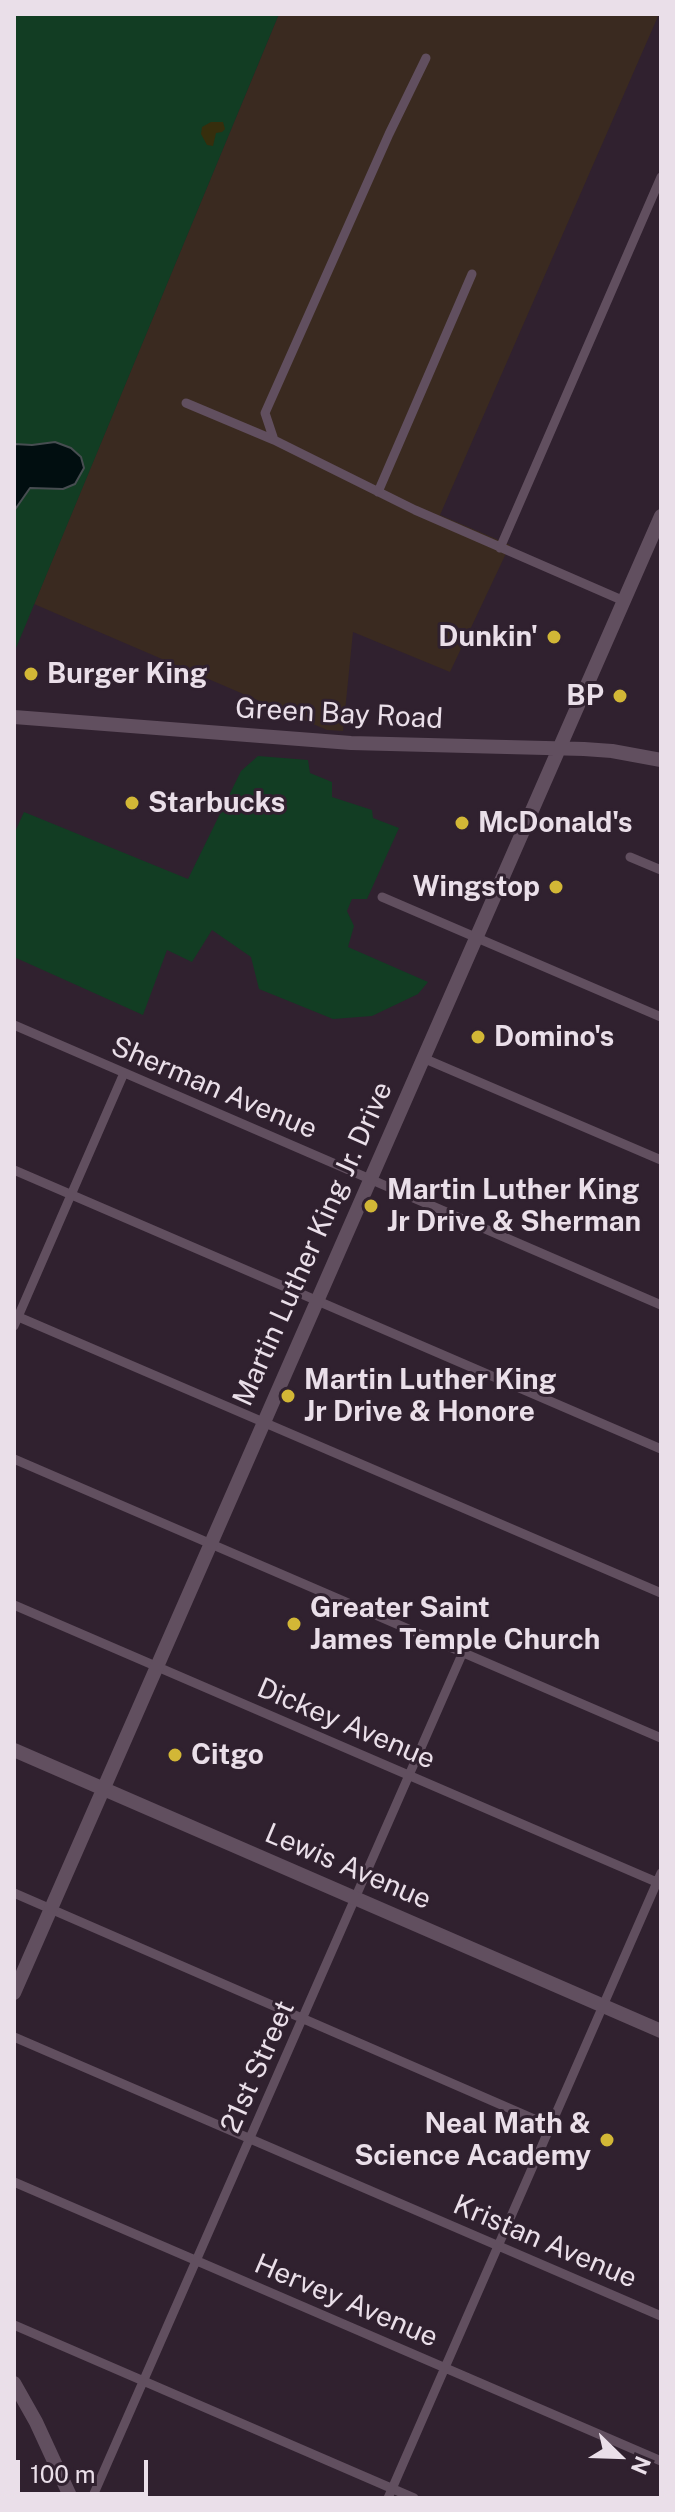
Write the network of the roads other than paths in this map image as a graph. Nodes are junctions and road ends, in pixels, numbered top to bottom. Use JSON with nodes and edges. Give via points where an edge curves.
{"nodes":[{"id":1,"x":426,"y":58,"type":"dead end"},
{"id":2,"x":661,"y":177,"type":"edge"},
{"id":3,"x":472,"y":274,"type":"dead end"},
{"id":4,"x":186,"y":403,"type":"dead end"},
{"id":5,"x":274,"y":440,"type":"junction"},
{"id":6,"x":378,"y":492,"type":"junction"},
{"id":7,"x":661,"y":516,"type":"edge"},
{"id":8,"x":658,"y":533,"type":"edge"},
{"id":9,"x":500,"y":548,"type":"junction"},
{"id":10,"x":624,"y":601,"type":"junction"},
{"id":11,"x":14,"y":717,"type":"edge"},
{"id":12,"x":559,"y":748,"type":"junction"},
{"id":13,"x":661,"y":760,"type":"edge"},
{"id":14,"x":630,"y":857,"type":"dead end"},
{"id":15,"x":661,"y":870,"type":"edge"},
{"id":16,"x":382,"y":897,"type":"dead end"},
{"id":17,"x":476,"y":937,"type":"junction"},
{"id":18,"x":661,"y":1017,"type":"edge"},
{"id":19,"x":14,"y":1025,"type":"edge"},
{"id":20,"x":423,"y":1058,"type":"junction"},
{"id":21,"x":124,"y":1073,"type":"junction"},
{"id":22,"x":661,"y":1160,"type":"edge"},
{"id":23,"x":14,"y":1170,"type":"edge"},
{"id":24,"x":370,"y":1179,"type":"junction"},
{"id":25,"x":71,"y":1194,"type":"junction"},
{"id":26,"x":317,"y":1300,"type":"junction"},
{"id":27,"x":661,"y":1305,"type":"edge"},
{"id":28,"x":15,"y":1319,"type":"edge"},
{"id":29,"x":264,"y":1422,"type":"junction"},
{"id":30,"x":661,"y":1449,"type":"edge"},
{"id":31,"x":14,"y":1459,"type":"edge"},
{"id":32,"x":210,"y":1544,"type":"junction"},
{"id":33,"x":661,"y":1593,"type":"edge"},
{"id":34,"x":14,"y":1605,"type":"edge"},
{"id":35,"x":463,"y":1652,"type":"junction"},
{"id":36,"x":157,"y":1666,"type":"junction"},
{"id":37,"x":661,"y":1738,"type":"edge"},
{"id":38,"x":14,"y":1750,"type":"edge"},
{"id":39,"x":409,"y":1775,"type":"junction"},
{"id":40,"x":103,"y":1789,"type":"junction"},
{"id":41,"x":660,"y":1880,"type":"edge"},
{"id":42,"x":14,"y":1893,"type":"edge"},
{"id":43,"x":355,"y":1898,"type":"junction"},
{"id":44,"x":51,"y":1909,"type":"junction"},
{"id":45,"x":14,"y":1993,"type":"edge"},
{"id":46,"x":603,"y":2006,"type":"junction"},
{"id":47,"x":303,"y":2019,"type":"junction"},
{"id":48,"x":661,"y":2031,"type":"edge"},
{"id":49,"x":14,"y":2037,"type":"edge"},
{"id":50,"x":550,"y":2126,"type":"junction"},
{"id":51,"x":250,"y":2139,"type":"junction"},
{"id":52,"x":14,"y":2182,"type":"edge"},
{"id":53,"x":498,"y":2246,"type":"junction"},
{"id":54,"x":197,"y":2261,"type":"junction"},
{"id":55,"x":661,"y":2316,"type":"edge"},
{"id":56,"x":14,"y":2325,"type":"edge"},
{"id":57,"x":445,"y":2368,"type":"junction"},
{"id":58,"x":145,"y":2381,"type":"junction"},
{"id":59,"x":14,"y":2383,"type":"edge"},
{"id":60,"x":661,"y":2461,"type":"edge"},
{"id":61,"x":390,"y":2493,"type":"edge"},
{"id":62,"x":71,"y":2498,"type":"edge"},
{"id":63,"x":92,"y":2498,"type":"edge"},
{"id":64,"x":414,"y":2498,"type":"edge"}],
"edges":[{"from":1,"to":5,"type":"street","via":[[265,413]]},
{"from":2,"to":9,"type":"street"},
{"from":3,"to":6,"type":"street"},
{"from":4,"to":5,"type":"street"},
{"from":5,"to":6,"type":"street"},
{"from":6,"to":9,"type":"street"},
{"from":7,"to":8,"type":"street","name":"Martin Luther King Jr. Drive"},
{"from":8,"to":10,"type":"street","name":"Martin Luther King Jr. Drive"},
{"from":9,"to":10,"type":"street"},
{"from":10,"to":12,"type":"street","name":"Martin Luther King Jr. Drive"},
{"from":11,"to":12,"type":"street","name":"Green Bay Road","via":[[351,743]]},
{"from":12,"to":13,"type":"street","name":"Green Bay Road"},
{"from":12,"to":17,"type":"street","name":"Martin Luther King Jr. Drive"},
{"from":14,"to":15,"type":"street"},
{"from":16,"to":17,"type":"street"},
{"from":17,"to":18,"type":"street"},
{"from":17,"to":20,"type":"street","name":"Martin Luther King Jr. Drive"},
{"from":19,"to":21,"type":"street","name":"Sherman Avenue"},
{"from":20,"to":22,"type":"street"},
{"from":20,"to":24,"type":"street","name":"Martin Luther King Jr. Drive"},
{"from":21,"to":24,"type":"street","name":"Sherman Avenue"},
{"from":21,"to":25,"type":"street"},
{"from":23,"to":25,"type":"street"},
{"from":24,"to":26,"type":"street","name":"Martin Luther King Jr. Drive"},
{"from":24,"to":27,"type":"street","name":"Sherman Avenue"},
{"from":25,"to":26,"type":"street"},
{"from":25,"to":28,"type":"street"},
{"from":26,"to":29,"type":"street","name":"Martin Luther King Jr. Drive"},
{"from":26,"to":30,"type":"street"},
{"from":28,"to":29,"type":"street"},
{"from":29,"to":32,"type":"street","name":"Martin Luther King Jr. Drive"},
{"from":29,"to":33,"type":"street"},
{"from":31,"to":32,"type":"street"},
{"from":32,"to":35,"type":"street"},
{"from":32,"to":36,"type":"street","name":"Martin Luther King Jr. Drive"},
{"from":34,"to":36,"type":"street","name":"Dickey Avenue"},
{"from":35,"to":37,"type":"street"},
{"from":35,"to":39,"type":"street","name":"21st Street"},
{"from":36,"to":39,"type":"street","name":"Dickey Avenue"},
{"from":36,"to":40,"type":"street","name":"Martin Luther King Jr. Drive"},
{"from":38,"to":40,"type":"street","name":"Lewis Avenue"},
{"from":39,"to":41,"type":"street","name":"Dickey Avenue"},
{"from":39,"to":43,"type":"street","name":"21st Street"},
{"from":40,"to":43,"type":"street","name":"Lewis Avenue"},
{"from":40,"to":44,"type":"street","name":"Martin Luther King Jr. Drive"},
{"from":41,"to":46,"type":"street"},
{"from":42,"to":44,"type":"street"},
{"from":43,"to":46,"type":"street","name":"Lewis Avenue"},
{"from":43,"to":47,"type":"street","name":"21st Street"},
{"from":44,"to":45,"type":"street","name":"Martin Luther King Jr. Drive"},
{"from":44,"to":47,"type":"street"},
{"from":46,"to":48,"type":"street","name":"Lewis Avenue"},
{"from":46,"to":50,"type":"street"},
{"from":47,"to":50,"type":"street"},
{"from":47,"to":51,"type":"street","name":"21st Street"},
{"from":49,"to":51,"type":"street","name":"Kristan Avenue"},
{"from":50,"to":53,"type":"street"},
{"from":51,"to":53,"type":"street","name":"Kristan Avenue"},
{"from":51,"to":54,"type":"street","name":"21st Street"},
{"from":52,"to":54,"type":"street","name":"Hervey Avenue"},
{"from":53,"to":55,"type":"street","name":"Kristan Avenue"},
{"from":53,"to":57,"type":"street"},
{"from":54,"to":57,"type":"street","name":"Hervey Avenue"},
{"from":54,"to":58,"type":"street","name":"21st Street"},
{"from":56,"to":58,"type":"street"},
{"from":57,"to":60,"type":"street","name":"Hervey Avenue"},
{"from":57,"to":61,"type":"street"},
{"from":58,"to":61,"type":"street"},
{"from":58,"to":63,"type":"street","name":"21st Street"},
{"from":59,"to":62,"type":"street"},
{"from":61,"to":64,"type":"street"}]}
